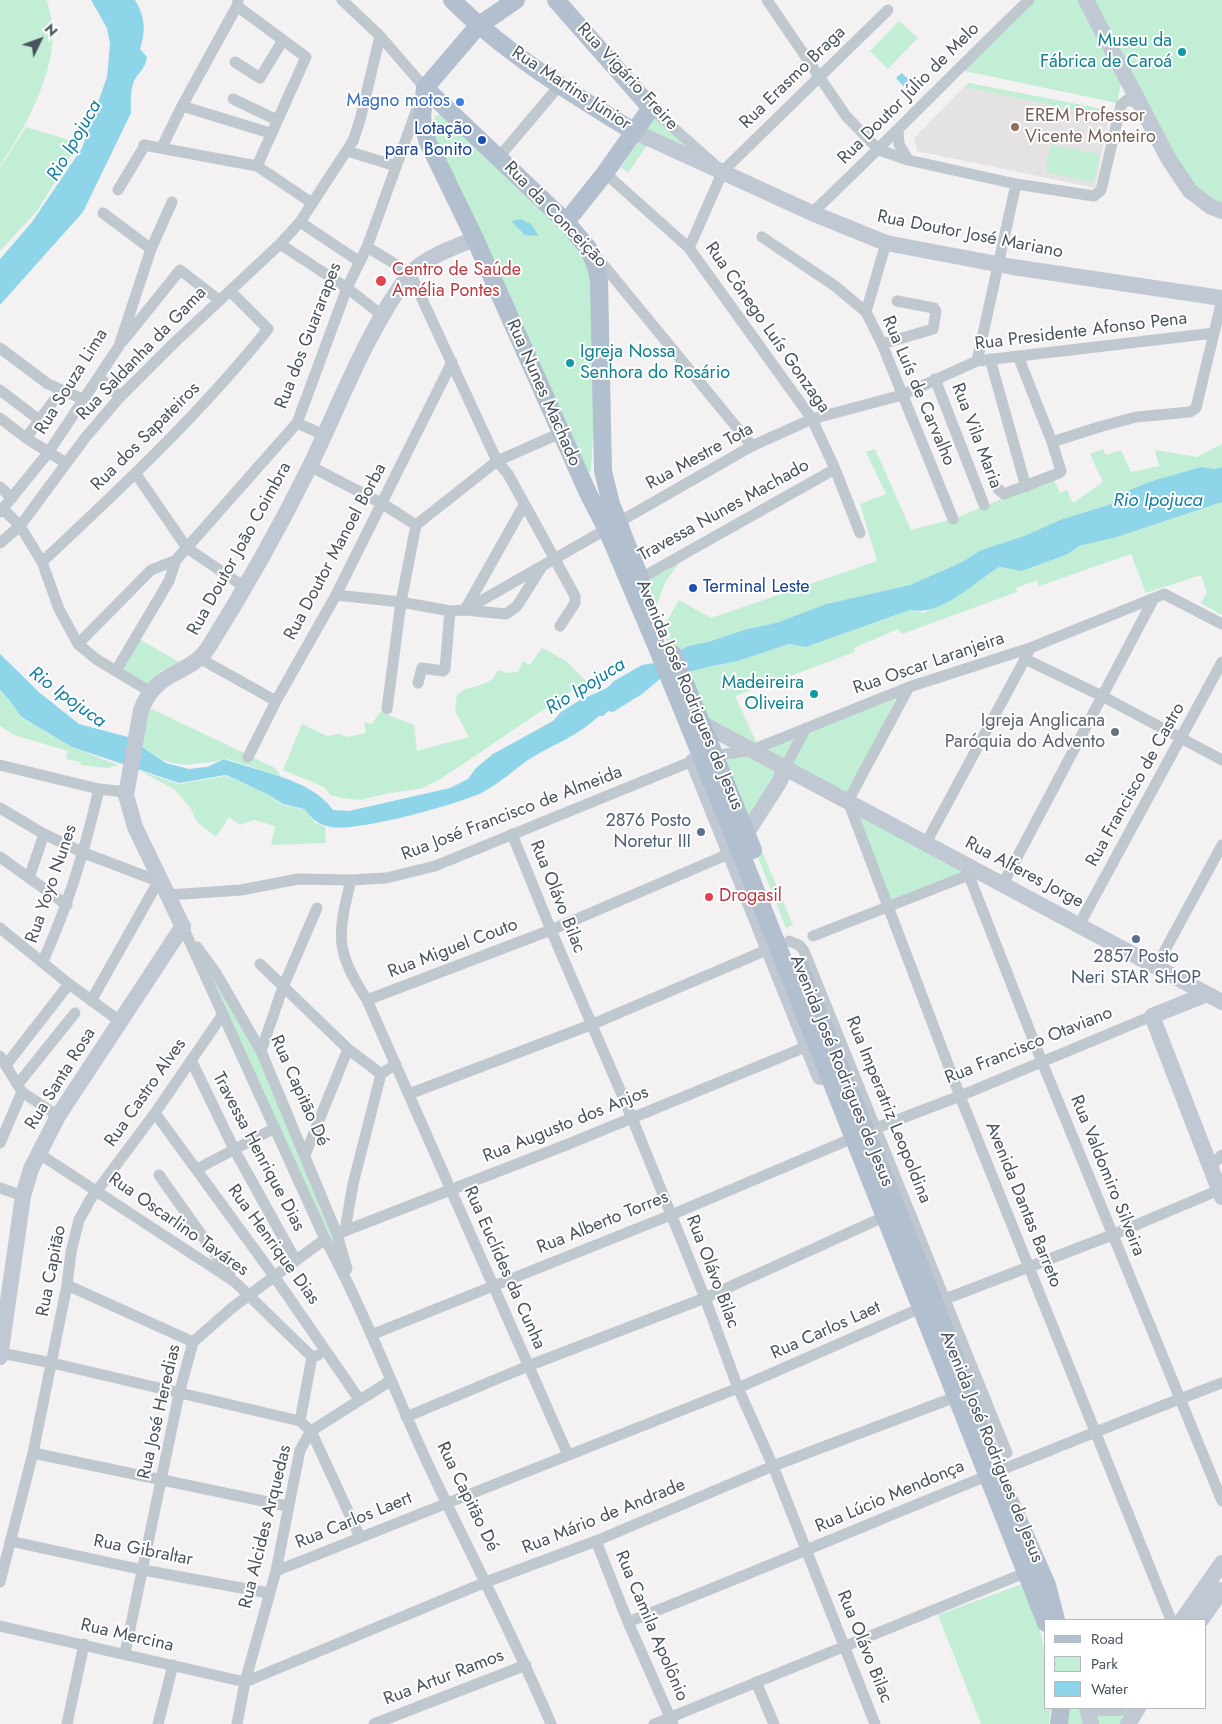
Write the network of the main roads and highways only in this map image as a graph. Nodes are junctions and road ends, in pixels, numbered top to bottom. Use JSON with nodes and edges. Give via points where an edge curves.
{"nodes":[{"id":1,"x":452,"y":0,"type":"edge"},
{"id":2,"x":516,"y":0,"type":"edge"},
{"id":3,"x":556,"y":0,"type":"edge"},
{"id":4,"x":478,"y":26,"type":"junction"},
{"id":5,"x":424,"y":90,"type":"junction"},
{"id":6,"x":633,"y":131,"type":"junction"},
{"id":7,"x":566,"y":222,"type":"junction"},
{"id":8,"x":588,"y":248,"type":"joint"},
{"id":9,"x":613,"y":527,"type":"junction"},
{"id":10,"x":687,"y":705,"type":"junction"},
{"id":11,"x":703,"y":759,"type":"junction"},
{"id":12,"x":739,"y":845,"type":"junction"},
{"id":13,"x":929,"y":1306,"type":"junction"},
{"id":14,"x":988,"y":1475,"type":"junction"},
{"id":15,"x":1054,"y":1619,"type":"edge"},
{"id":16,"x":1061,"y":1709,"type":"edge"},
{"id":17,"x":1068,"y":1709,"type":"edge"},
{"id":18,"x":1059,"y":1724,"type":"edge"},
{"id":19,"x":1066,"y":1724,"type":"edge"}],
"edges":[{"from":1,"to":4,"type":"main road","name":"Rua Martins Júnior"},
{"from":2,"to":4,"type":"main road"},
{"from":3,"to":6,"type":"main road","name":"Rua Vigário Freire","via":[[650,108]]},
{"from":4,"to":5,"type":"main road"},
{"from":4,"to":6,"type":"main road","name":"Rua Martins Júnior","via":[[559,86]]},
{"from":5,"to":7,"type":"main road","name":"Rua da Conceição"},
{"from":5,"to":9,"type":"main road","name":"Rua Nunes Machado","via":[[422,118],[428,140],[561,433]]},
{"from":6,"to":7,"type":"main road"},
{"from":7,"to":8,"type":"main road","name":"Rua da Conceição"},
{"from":8,"to":9,"type":"main road","name":"Rua Nunes Machado","via":[[599,281],[603,471]]},
{"from":9,"to":10,"type":"main road","name":"Avenida José Rodrigues de Jesus"},
{"from":10,"to":11,"type":"main road","name":"Avenida José Rodrigues de Jesus"},
{"from":10,"to":11,"type":"main road","name":"Avenida José Rodrigues de Jesus","via":[[701,723]]},
{"from":11,"to":12,"type":"main road","name":"Avenida José Rodrigues de Jesus"},
{"from":12,"to":13,"type":"main road","name":"Avenida José Rodrigues de Jesus"},
{"from":12,"to":13,"type":"main road","name":"Avenida José Rodrigues de Jesus","via":[[789,941],[872,1130]]},
{"from":13,"to":14,"type":"main road","name":"Avenida José Rodrigues de Jesus"},
{"from":14,"to":15,"type":"main road","name":"Avenida José Rodrigues de Jesus","via":[[1047,1585]]},
{"from":14,"to":15,"type":"main road","name":"Avenida José Rodrigues de Jesus","via":[[1023,1574]]},
{"from":16,"to":18,"type":"main road"},
{"from":17,"to":19,"type":"main road"}]}
